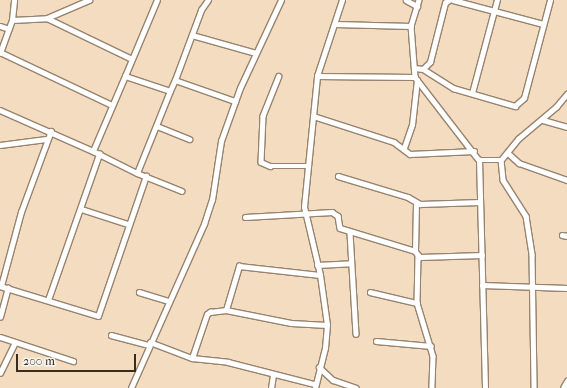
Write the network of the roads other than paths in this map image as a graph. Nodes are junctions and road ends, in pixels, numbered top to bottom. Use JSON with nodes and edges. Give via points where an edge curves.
{"nodes":[{"id":1,"x":14,"y":0,"type":"edge"},
{"id":2,"x":89,"y":0,"type":"edge"},
{"id":3,"x":157,"y":0,"type":"edge"},
{"id":4,"x":208,"y":0,"type":"edge"},
{"id":5,"x":282,"y":0,"type":"edge"},
{"id":6,"x":342,"y":0,"type":"edge"},
{"id":7,"x":406,"y":0,"type":"edge"},
{"id":8,"x":419,"y":0,"type":"edge"},
{"id":9,"x":449,"y":0,"type":"edge"},
{"id":10,"x":453,"y":0,"type":"edge"},
{"id":11,"x":497,"y":0,"type":"edge"},
{"id":12,"x":550,"y":0,"type":"edge"},
{"id":13,"x":417,"y":6,"type":"junction"},
{"id":14,"x":494,"y":12,"type":"junction"},
{"id":15,"x":47,"y":18,"type":"junction"},
{"id":16,"x":12,"y":20,"type":"junction"},
{"id":17,"x":335,"y":24,"type":"junction"},
{"id":18,"x":543,"y":24,"type":"junction"},
{"id":19,"x":0,"y":26,"type":"edge"},
{"id":20,"x":411,"y":26,"type":"junction"},
{"id":21,"x":9,"y":29,"type":"junction"},
{"id":22,"x":192,"y":35,"type":"junction"},
{"id":23,"x":0,"y":52,"type":"edge"},
{"id":24,"x":256,"y":53,"type":"junction"},
{"id":25,"x":132,"y":59,"type":"junction"},
{"id":26,"x":414,"y":68,"type":"junction"},
{"id":27,"x":422,"y":69,"type":"junction"},
{"id":28,"x":126,"y":76,"type":"junction"},
{"id":29,"x":279,"y":76,"type":"dead end"},
{"id":30,"x":317,"y":76,"type":"junction"},
{"id":31,"x":416,"y":79,"type":"junction"},
{"id":32,"x":175,"y":80,"type":"junction"},
{"id":33,"x":170,"y":91,"type":"junction"},
{"id":34,"x":472,"y":93,"type":"junction"},
{"id":35,"x":567,"y":94,"type":"edge"},
{"id":36,"x":235,"y":101,"type":"junction"},
{"id":37,"x":112,"y":105,"type":"junction"},
{"id":38,"x":0,"y":110,"type":"edge"},
{"id":39,"x":313,"y":116,"type":"junction"},
{"id":40,"x":543,"y":120,"type":"junction"},
{"id":41,"x":156,"y":126,"type":"junction"},
{"id":42,"x":567,"y":127,"type":"edge"},
{"id":43,"x":51,"y":132,"type":"junction"},
{"id":44,"x":46,"y":139,"type":"junction"},
{"id":45,"x":190,"y":139,"type":"dead end"},
{"id":46,"x":0,"y":145,"type":"edge"},
{"id":47,"x":404,"y":148,"type":"junction"},
{"id":48,"x":93,"y":150,"type":"junction"},
{"id":49,"x":474,"y":151,"type":"junction"},
{"id":50,"x":99,"y":154,"type":"junction"},
{"id":51,"x":508,"y":154,"type":"junction"},
{"id":52,"x":480,"y":160,"type":"junction"},
{"id":53,"x":501,"y":160,"type":"junction"},
{"id":54,"x":308,"y":166,"type":"junction"},
{"id":55,"x":137,"y":173,"type":"junction"},
{"id":56,"x":146,"y":176,"type":"junction"},
{"id":57,"x":338,"y":176,"type":"dead end"},
{"id":58,"x":567,"y":180,"type":"edge"},
{"id":59,"x":182,"y":191,"type":"dead end"},
{"id":60,"x":480,"y":202,"type":"junction"},
{"id":61,"x":416,"y":204,"type":"junction"},
{"id":62,"x":81,"y":209,"type":"junction"},
{"id":63,"x":304,"y":214,"type":"junction"},
{"id":64,"x":245,"y":217,"type":"dead end"},
{"id":65,"x":128,"y":224,"type":"junction"},
{"id":66,"x":350,"y":233,"type":"junction"},
{"id":67,"x":562,"y":235,"type":"dead end"},
{"id":68,"x":567,"y":236,"type":"edge"},
{"id":69,"x":416,"y":253,"type":"junction"},
{"id":70,"x":482,"y":255,"type":"junction"},
{"id":71,"x":351,"y":263,"type":"junction"},
{"id":72,"x":317,"y":265,"type":"junction"},
{"id":73,"x":320,"y":275,"type":"junction"},
{"id":74,"x":482,"y":285,"type":"junction"},
{"id":75,"x":0,"y":286,"type":"edge"},
{"id":76,"x":534,"y":286,"type":"junction"},
{"id":77,"x":8,"y":288,"type":"junction"},
{"id":78,"x":567,"y":288,"type":"edge"},
{"id":79,"x":139,"y":292,"type":"dead end"},
{"id":80,"x":370,"y":292,"type":"dead end"},
{"id":81,"x":48,"y":300,"type":"junction"},
{"id":82,"x":168,"y":300,"type":"junction"},
{"id":83,"x":417,"y":302,"type":"junction"},
{"id":84,"x":226,"y":310,"type":"junction"},
{"id":85,"x":0,"y":317,"type":"edge"},
{"id":86,"x":327,"y":325,"type":"junction"},
{"id":87,"x":356,"y":334,"type":"dead end"},
{"id":88,"x":111,"y":335,"type":"dead end"},
{"id":89,"x":0,"y":337,"type":"edge"},
{"id":90,"x":376,"y":341,"type":"dead end"},
{"id":91,"x":15,"y":342,"type":"junction"},
{"id":92,"x":149,"y":344,"type":"junction"},
{"id":93,"x":431,"y":346,"type":"junction"},
{"id":94,"x":192,"y":358,"type":"junction"},
{"id":95,"x":73,"y":361,"type":"dead end"},
{"id":96,"x":319,"y":367,"type":"junction"},
{"id":97,"x":0,"y":373,"type":"edge"},
{"id":98,"x":273,"y":375,"type":"junction"},
{"id":99,"x":567,"y":381,"type":"edge"},
{"id":100,"x":314,"y":386,"type":"edge"},
{"id":101,"x":131,"y":388,"type":"edge"},
{"id":102,"x":271,"y":388,"type":"edge"},
{"id":103,"x":356,"y":388,"type":"edge"},
{"id":104,"x":432,"y":388,"type":"edge"},
{"id":105,"x":485,"y":388,"type":"edge"},
{"id":106,"x":534,"y":388,"type":"edge"},
{"id":107,"x":563,"y":388,"type":"edge"}],
"edges":[{"from":1,"to":16,"type":"street"},
{"from":2,"to":15,"type":"street"},
{"from":3,"to":25,"type":"street"},
{"from":4,"to":22,"type":"street","via":[[201,10]]},
{"from":5,"to":24,"type":"street"},
{"from":6,"to":17,"type":"street"},
{"from":7,"to":13,"type":"street"},
{"from":8,"to":13,"type":"street"},
{"from":9,"to":27,"type":"street","via":[[445,3],[430,62]]},
{"from":10,"to":14,"type":"street"},
{"from":11,"to":14,"type":"street"},
{"from":12,"to":18,"type":"street"},
{"from":13,"to":20,"type":"street"},
{"from":14,"to":18,"type":"street"},
{"from":14,"to":34,"type":"street"},
{"from":15,"to":16,"type":"street"},
{"from":15,"to":25,"type":"street"},
{"from":16,"to":21,"type":"street"},
{"from":17,"to":20,"type":"street"},
{"from":17,"to":30,"type":"street"},
{"from":18,"to":34,"type":"street","via":[[526,91],[520,104],[510,107]]},
{"from":19,"to":21,"type":"street"},
{"from":20,"to":26,"type":"street"},
{"from":21,"to":23,"type":"street"},
{"from":22,"to":24,"type":"street"},
{"from":22,"to":32,"type":"street"},
{"from":23,"to":37,"type":"street"},
{"from":24,"to":36,"type":"street"},
{"from":25,"to":28,"type":"street"},
{"from":26,"to":27,"type":"street"},
{"from":26,"to":31,"type":"street"},
{"from":27,"to":34,"type":"street","via":[[447,85]]},
{"from":28,"to":33,"type":"street"},
{"from":28,"to":37,"type":"street"},
{"from":29,"to":54,"type":"street","via":[[263,116],[261,162],[270,166]]},
{"from":30,"to":31,"type":"street"},
{"from":30,"to":39,"type":"street"},
{"from":31,"to":47,"type":"street","via":[[412,125]]},
{"from":31,"to":49,"type":"street"},
{"from":32,"to":33,"type":"street"},
{"from":32,"to":36,"type":"street"},
{"from":33,"to":41,"type":"street"},
{"from":35,"to":40,"type":"street"},
{"from":36,"to":82,"type":"street","via":[[221,141],[212,200],[204,224]]},
{"from":37,"to":48,"type":"street"},
{"from":38,"to":43,"type":"street"},
{"from":39,"to":47,"type":"street","via":[[372,133]]},
{"from":39,"to":54,"type":"street"},
{"from":40,"to":42,"type":"street"},
{"from":40,"to":51,"type":"street","via":[[518,140]]},
{"from":41,"to":45,"type":"street"},
{"from":41,"to":55,"type":"street"},
{"from":43,"to":44,"type":"street"},
{"from":43,"to":48,"type":"street"},
{"from":44,"to":46,"type":"street"},
{"from":44,"to":75,"type":"street","via":[[21,212]]},
{"from":47,"to":49,"type":"street","via":[[414,155]]},
{"from":48,"to":50,"type":"street"},
{"from":49,"to":52,"type":"street"},
{"from":50,"to":55,"type":"street"},
{"from":50,"to":62,"type":"street"},
{"from":51,"to":53,"type":"street"},
{"from":51,"to":58,"type":"street","via":[[519,162]]},
{"from":52,"to":53,"type":"street"},
{"from":52,"to":60,"type":"street"},
{"from":53,"to":76,"type":"street","via":[[503,180],[526,216]]},
{"from":54,"to":63,"type":"street"},
{"from":55,"to":56,"type":"street"},
{"from":56,"to":59,"type":"street"},
{"from":56,"to":65,"type":"street"},
{"from":57,"to":61,"type":"street","via":[[408,197]]},
{"from":60,"to":61,"type":"street"},
{"from":60,"to":70,"type":"street"},
{"from":61,"to":69,"type":"street"},
{"from":62,"to":65,"type":"street"},
{"from":62,"to":81,"type":"street"},
{"from":63,"to":64,"type":"street"},
{"from":63,"to":66,"type":"street","via":[[335,213],[340,228]]},
{"from":63,"to":72,"type":"street"},
{"from":65,"to":81,"type":"street","via":[[98,316]]},
{"from":66,"to":69,"type":"street"},
{"from":66,"to":71,"type":"street"},
{"from":67,"to":68,"type":"street"},
{"from":69,"to":70,"type":"street"},
{"from":69,"to":83,"type":"street"},
{"from":70,"to":74,"type":"street"},
{"from":71,"to":72,"type":"street"},
{"from":71,"to":87,"type":"street"},
{"from":72,"to":73,"type":"street"},
{"from":73,"to":84,"type":"street","via":[[239,266]]},
{"from":73,"to":86,"type":"street"},
{"from":74,"to":76,"type":"street"},
{"from":74,"to":105,"type":"street"},
{"from":75,"to":77,"type":"street"},
{"from":76,"to":78,"type":"street"},
{"from":76,"to":106,"type":"street"},
{"from":77,"to":81,"type":"street"},
{"from":77,"to":85,"type":"street"},
{"from":79,"to":82,"type":"street"},
{"from":80,"to":83,"type":"street"},
{"from":82,"to":92,"type":"street"},
{"from":83,"to":93,"type":"street"},
{"from":84,"to":86,"type":"street","via":[[291,323]]},
{"from":84,"to":94,"type":"street","via":[[207,314]]},
{"from":86,"to":96,"type":"street","via":[[325,348]]},
{"from":88,"to":92,"type":"street"},
{"from":89,"to":91,"type":"street"},
{"from":90,"to":93,"type":"street"},
{"from":91,"to":95,"type":"street"},
{"from":91,"to":97,"type":"street"},
{"from":92,"to":94,"type":"street"},
{"from":92,"to":101,"type":"street"},
{"from":93,"to":104,"type":"street"},
{"from":94,"to":98,"type":"street","via":[[228,362]]},
{"from":96,"to":100,"type":"street"},
{"from":96,"to":103,"type":"street","via":[[333,380]]},
{"from":98,"to":100,"type":"street"},
{"from":98,"to":102,"type":"street"},
{"from":99,"to":107,"type":"street"}]}
